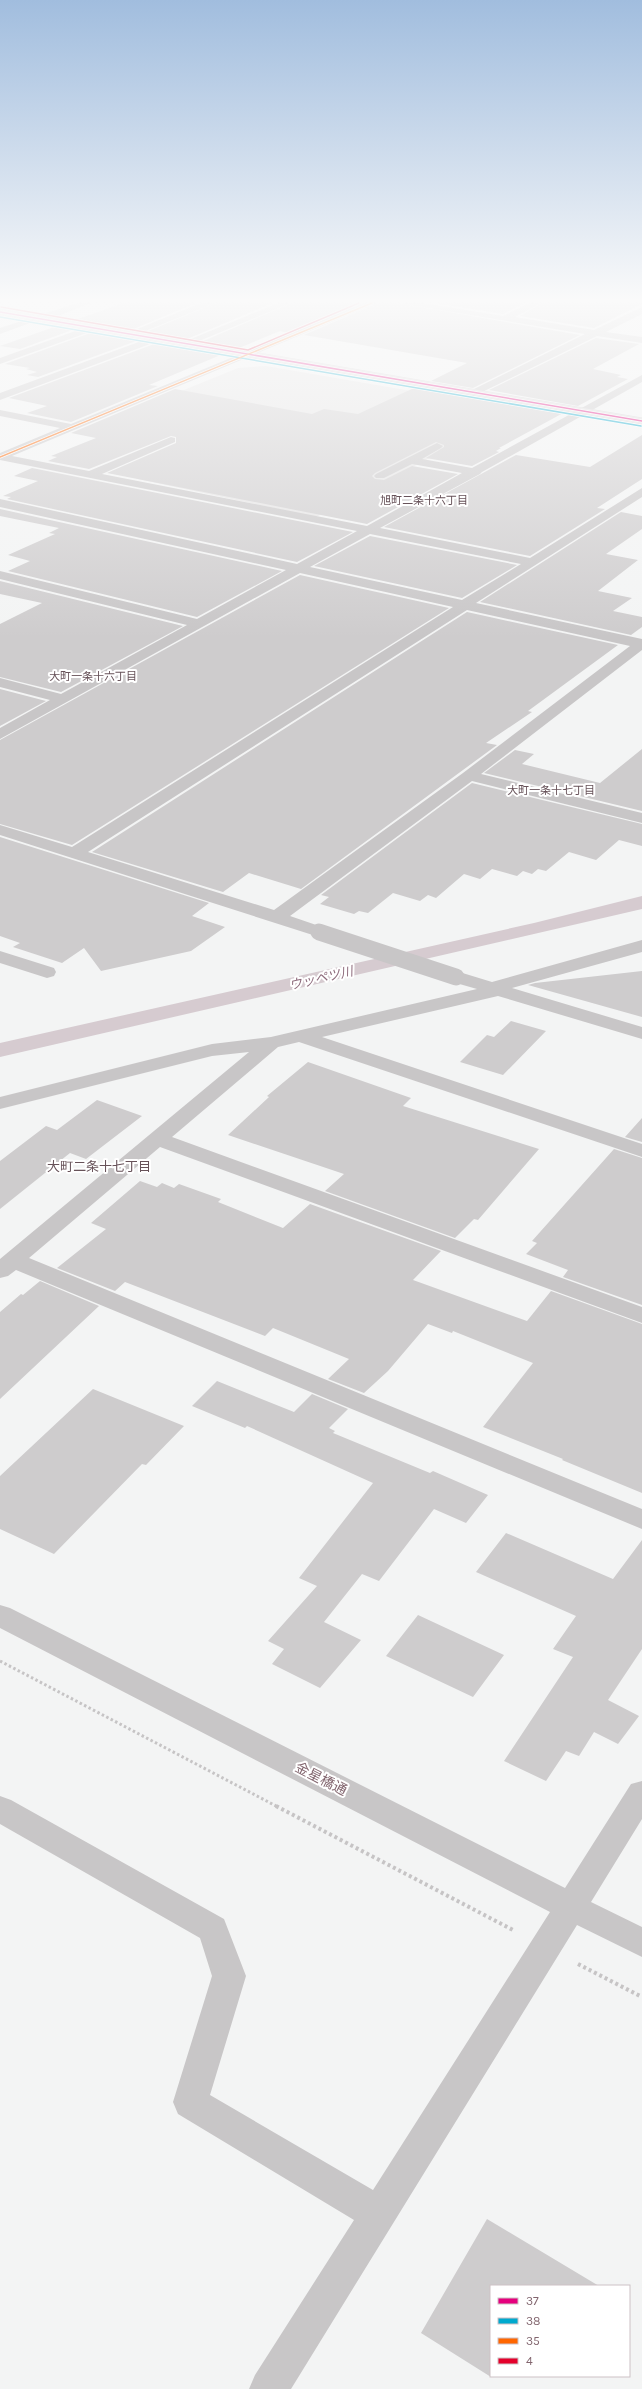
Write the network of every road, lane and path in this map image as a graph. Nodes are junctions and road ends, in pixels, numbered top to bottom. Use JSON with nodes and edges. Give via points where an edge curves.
{"nodes":[{"id":1,"x":8,"y":414,"type":"edge"},
{"id":2,"x":103,"y":414,"type":"edge"},
{"id":3,"x":580,"y":414,"type":"edge"},
{"id":4,"x":601,"y":414,"type":"edge"},
{"id":5,"x":642,"y":421,"type":"edge"},
{"id":6,"x":72,"y":427,"type":"junction"},
{"id":7,"x":171,"y":440,"type":"dead end"},
{"id":8,"x":437,"y":446,"type":"dead end"},
{"id":9,"x":0,"y":457,"type":"edge"},
{"id":10,"x":411,"y":460,"type":"junction"},
{"id":11,"x":476,"y":472,"type":"junction"},
{"id":12,"x":89,"y":475,"type":"junction"},
{"id":13,"x":380,"y":476,"type":"dead end"},
{"id":14,"x":642,"y":492,"type":"edge"},
{"id":15,"x":0,"y":503,"type":"edge"},
{"id":16,"x":368,"y":531,"type":"junction"},
{"id":17,"x":532,"y":562,"type":"junction"},
{"id":18,"x":299,"y":569,"type":"junction"},
{"id":19,"x":0,"y":576,"type":"edge"},
{"id":20,"x":464,"y":606,"type":"junction"},
{"id":21,"x":200,"y":624,"type":"junction"},
{"id":22,"x":642,"y":643,"type":"edge"},
{"id":23,"x":0,"y":682,"type":"edge"},
{"id":24,"x":63,"y":699,"type":"junction"},
{"id":25,"x":0,"y":734,"type":"edge"},
{"id":26,"x":469,"y":776,"type":"junction"},
{"id":27,"x":642,"y":818,"type":"edge"},
{"id":28,"x":0,"y":830,"type":"edge"},
{"id":29,"x":75,"y":853,"type":"junction"},
{"id":30,"x":277,"y":917,"type":"junction"},
{"id":31,"x":642,"y":946,"type":"edge"},
{"id":32,"x":0,"y":956,"type":"edge"},
{"id":33,"x":47,"y":972,"type":"dead end"},
{"id":34,"x":495,"y":989,"type":"junction"},
{"id":35,"x":642,"y":1033,"type":"edge"},
{"id":36,"x":300,"y":1036,"type":"junction"},
{"id":37,"x":271,"y":1043,"type":"junction"},
{"id":38,"x":0,"y":1103,"type":"edge"},
{"id":39,"x":158,"y":1139,"type":"junction"},
{"id":40,"x":642,"y":1151,"type":"edge"},
{"id":41,"x":7,"y":1266,"type":"edge"},
{"id":42,"x":642,"y":1315,"type":"edge"},
{"id":43,"x":642,"y":1520,"type":"edge"},
{"id":44,"x":0,"y":1615,"type":"edge"},
{"id":45,"x":0,"y":1661,"type":"edge"},
{"id":46,"x":642,"y":1793,"type":"edge"},
{"id":47,"x":0,"y":1809,"type":"edge"},
{"id":48,"x":572,"y":1908,"type":"junction"},
{"id":49,"x":642,"y":1943,"type":"edge"},
{"id":50,"x":546,"y":1948,"type":"junction"},
{"id":51,"x":642,"y":1997,"type":"edge"},
{"id":52,"x":379,"y":2214,"type":"junction"},
{"id":53,"x":269,"y":2389,"type":"edge"}],
"edges":[{"from":1,"to":6,"type":"street"},
{"from":2,"to":6,"type":"street"},
{"from":3,"to":11,"type":"street"},
{"from":4,"to":5,"type":"main road"},
{"from":6,"to":9,"type":"street"},
{"from":7,"to":12,"type":"street"},
{"from":8,"to":10,"type":"street"},
{"from":9,"to":12,"type":"street"},
{"from":10,"to":11,"type":"street"},
{"from":10,"to":13,"type":"street"},
{"from":11,"to":16,"type":"street"},
{"from":12,"to":16,"type":"street"},
{"from":14,"to":17,"type":"street"},
{"from":15,"to":18,"type":"street"},
{"from":16,"to":17,"type":"street"},
{"from":16,"to":18,"type":"street"},
{"from":17,"to":20,"type":"street"},
{"from":18,"to":20,"type":"street"},
{"from":18,"to":21,"type":"street"},
{"from":19,"to":21,"type":"street"},
{"from":20,"to":22,"type":"street"},
{"from":20,"to":29,"type":"street"},
{"from":21,"to":24,"type":"street"},
{"from":22,"to":26,"type":"street"},
{"from":23,"to":24,"type":"street"},
{"from":24,"to":25,"type":"street"},
{"from":26,"to":27,"type":"street"},
{"from":26,"to":30,"type":"street"},
{"from":28,"to":29,"type":"street"},
{"from":29,"to":30,"type":"street"},
{"from":30,"to":34,"type":"street","bridge":true},
{"from":31,"to":34,"type":"street"},
{"from":32,"to":33,"type":"street"},
{"from":34,"to":35,"type":"street"},
{"from":34,"to":36,"type":"street"},
{"from":36,"to":37,"type":"street"},
{"from":36,"to":40,"type":"street"},
{"from":37,"to":38,"type":"street","via":[[212,1050]]},
{"from":37,"to":39,"type":"street"},
{"from":39,"to":41,"type":"street"},
{"from":39,"to":42,"type":"street"},
{"from":41,"to":43,"type":"street"},
{"from":44,"to":48,"type":"street","name":"金星橋通"},
{"from":45,"to":50,"type":"path"},
{"from":46,"to":48,"type":"street"},
{"from":47,"to":52,"type":"street","via":[[213,1929],[229,1976],[190,2102]]},
{"from":48,"to":49,"type":"street","name":"金星橋通"},
{"from":48,"to":50,"type":"street"},
{"from":50,"to":51,"type":"path"},
{"from":50,"to":52,"type":"street"},
{"from":52,"to":53,"type":"street"}]}
